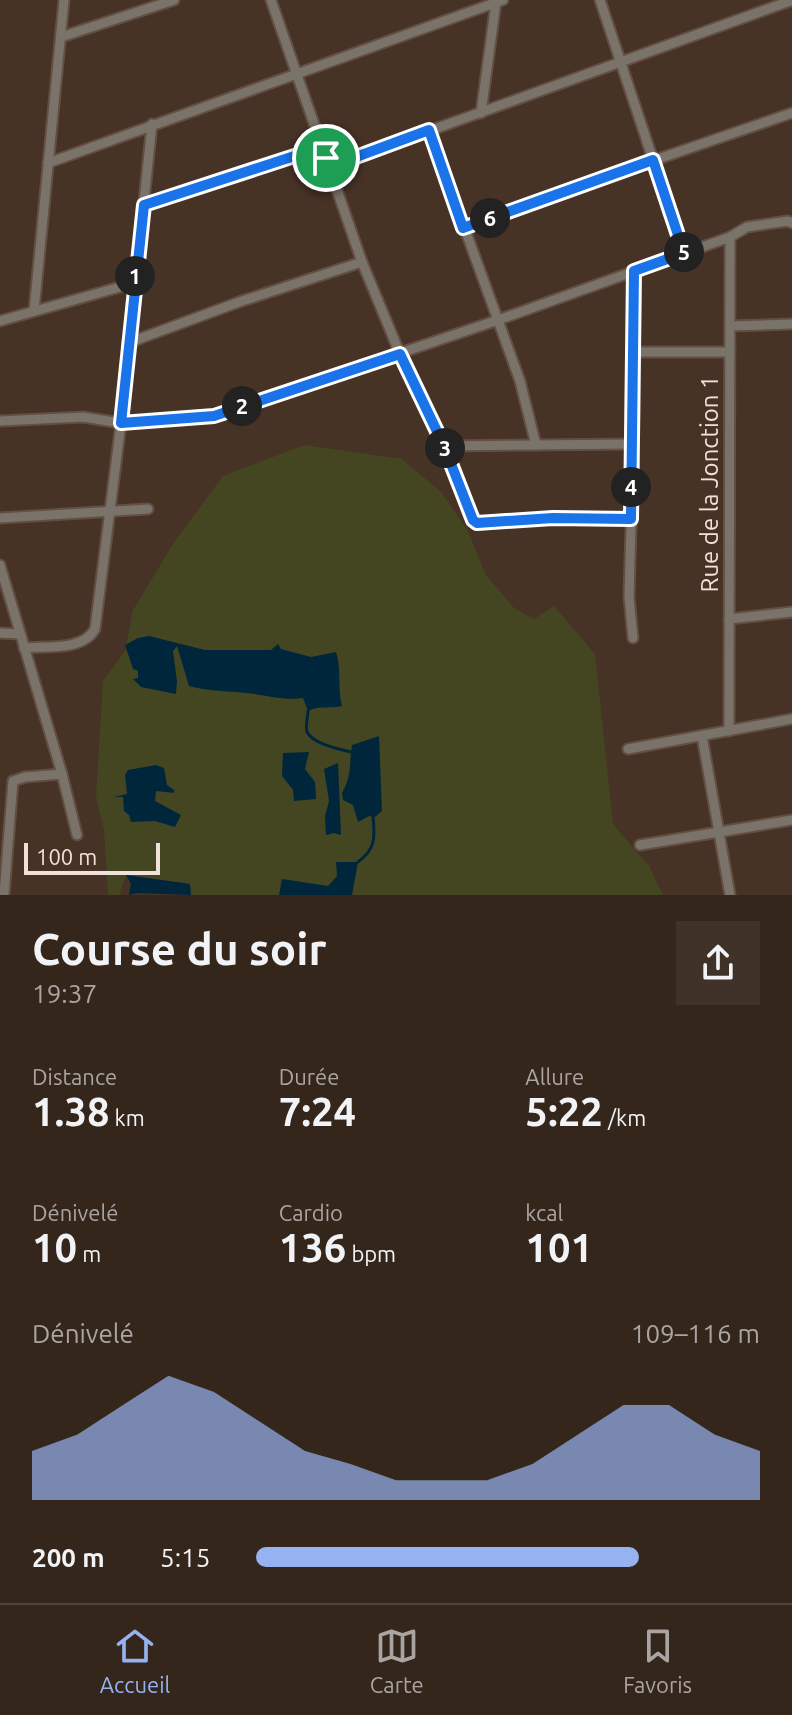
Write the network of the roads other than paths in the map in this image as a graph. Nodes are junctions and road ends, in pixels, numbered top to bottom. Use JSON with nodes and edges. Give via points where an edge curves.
{"nodes":[{"id":1,"x":64,"y":0,"type":"edge"},
{"id":2,"x":174,"y":0,"type":"edge"},
{"id":3,"x":271,"y":0,"type":"edge"},
{"id":4,"x":600,"y":0,"type":"edge"},
{"id":5,"x":500,"y":1,"type":"edge"},
{"id":6,"x":791,"y":3,"type":"edge"},
{"id":7,"x":61,"y":37,"type":"junction"},
{"id":8,"x":621,"y":64,"type":"junction"},
{"id":9,"x":298,"y":74,"type":"junction"},
{"id":10,"x":481,"y":113,"type":"junction"},
{"id":11,"x":792,"y":113,"type":"edge"},
{"id":12,"x":152,"y":124,"type":"junction"},
{"id":13,"x":429,"y":130,"type":"junction"},
{"id":14,"x":322,"y":147,"type":"junction"},
{"id":15,"x":653,"y":160,"type":"junction"},
{"id":16,"x":48,"y":163,"type":"junction"},
{"id":17,"x":329,"y":167,"type":"junction"},
{"id":18,"x":144,"y":205,"type":"junction"},
{"id":19,"x":792,"y":223,"type":"edge"},
{"id":20,"x":463,"y":228,"type":"junction"},
{"id":21,"x":730,"y":237,"type":"junction"},
{"id":22,"x":684,"y":253,"type":"junction"},
{"id":23,"x":362,"y":262,"type":"junction"},
{"id":24,"x":634,"y":271,"type":"junction"},
{"id":25,"x":134,"y":283,"type":"junction"},
{"id":26,"x":34,"y":311,"type":"junction"},
{"id":27,"x":498,"y":320,"type":"junction"},
{"id":28,"x":0,"y":321,"type":"edge"},
{"id":29,"x":792,"y":324,"type":"edge"},
{"id":30,"x":730,"y":326,"type":"junction"},
{"id":31,"x":128,"y":343,"type":"junction"},
{"id":32,"x":633,"y":352,"type":"junction"},
{"id":33,"x":730,"y":352,"type":"junction"},
{"id":34,"x":400,"y":354,"type":"junction"},
{"id":35,"x":0,"y":421,"type":"edge"},
{"id":36,"x":121,"y":423,"type":"junction"},
{"id":37,"x":632,"y":444,"type":"junction"},
{"id":38,"x":536,"y":445,"type":"junction"},
{"id":39,"x":444,"y":446,"type":"junction"},
{"id":40,"x":148,"y":509,"type":"dead end"},
{"id":41,"x":109,"y":510,"type":"junction"},
{"id":42,"x":0,"y":518,"type":"edge"},
{"id":43,"x":631,"y":519,"type":"junction"},
{"id":44,"x":0,"y":565,"type":"edge"},
{"id":45,"x":792,"y":612,"type":"edge"},
{"id":46,"x":729,"y":619,"type":"junction"},
{"id":47,"x":0,"y":633,"type":"edge"},
{"id":48,"x":20,"y":634,"type":"junction"},
{"id":49,"x":633,"y":638,"type":"dead end"},
{"id":50,"x":24,"y":648,"type":"junction"},
{"id":51,"x":792,"y":719,"type":"edge"},
{"id":52,"x":729,"y":731,"type":"junction"},
{"id":53,"x":702,"y":736,"type":"junction"},
{"id":54,"x":628,"y":749,"type":"dead end"},
{"id":55,"x":62,"y":774,"type":"junction"},
{"id":56,"x":792,"y":820,"type":"edge"},
{"id":57,"x":719,"y":832,"type":"junction"},
{"id":58,"x":77,"y":835,"type":"dead end"},
{"id":59,"x":640,"y":845,"type":"dead end"},
{"id":60,"x":4,"y":895,"type":"edge"},
{"id":61,"x":730,"y":895,"type":"edge"}],
"edges":[{"from":1,"to":7,"type":"street"},
{"from":2,"to":7,"type":"street"},
{"from":3,"to":9,"type":"street"},
{"from":4,"to":8,"type":"street"},
{"from":5,"to":9,"type":"street"},
{"from":5,"to":10,"type":"street"},
{"from":6,"to":8,"type":"street"},
{"from":7,"to":16,"type":"street"},
{"from":8,"to":10,"type":"street"},
{"from":8,"to":15,"type":"street"},
{"from":9,"to":12,"type":"street"},
{"from":9,"to":14,"type":"street"},
{"from":10,"to":13,"type":"street"},
{"from":11,"to":15,"type":"street"},
{"from":12,"to":16,"type":"street"},
{"from":12,"to":18,"type":"street"},
{"from":13,"to":17,"type":"street"},
{"from":13,"to":20,"type":"street"},
{"from":14,"to":17,"type":"street"},
{"from":14,"to":18,"type":"street"},
{"from":15,"to":20,"type":"street"},
{"from":15,"to":22,"type":"street"},
{"from":16,"to":26,"type":"street"},
{"from":17,"to":23,"type":"street"},
{"from":18,"to":25,"type":"street"},
{"from":19,"to":21,"type":"street","via":[[747,227]]},
{"from":20,"to":27,"type":"street"},
{"from":21,"to":22,"type":"street"},
{"from":21,"to":30,"type":"street","name":"Rue de la Jonction 1"},
{"from":22,"to":24,"type":"street"},
{"from":23,"to":31,"type":"street"},
{"from":23,"to":34,"type":"street"},
{"from":24,"to":27,"type":"street"},
{"from":24,"to":32,"type":"street"},
{"from":25,"to":26,"type":"street"},
{"from":25,"to":31,"type":"street"},
{"from":26,"to":28,"type":"street"},
{"from":27,"to":34,"type":"street"},
{"from":27,"to":38,"type":"street"},
{"from":29,"to":30,"type":"street"},
{"from":30,"to":33,"type":"street","name":"Rue de la Jonction 1"},
{"from":31,"to":36,"type":"street"},
{"from":32,"to":33,"type":"street"},
{"from":32,"to":37,"type":"street"},
{"from":33,"to":46,"type":"street","name":"Rue de la Jonction 1"},
{"from":34,"to":36,"type":"street","via":[[214,416]]},
{"from":34,"to":39,"type":"street"},
{"from":35,"to":36,"type":"street","via":[[83,417]]},
{"from":36,"to":41,"type":"street"},
{"from":37,"to":38,"type":"street"},
{"from":37,"to":43,"type":"street"},
{"from":38,"to":39,"type":"street"},
{"from":39,"to":43,"type":"street","via":[[470,517],[477,523]]},
{"from":40,"to":41,"type":"street"},
{"from":41,"to":42,"type":"street"},
{"from":41,"to":50,"type":"street","via":[[95,629],[76,643]]},
{"from":43,"to":49,"type":"street"},
{"from":44,"to":48,"type":"street"},
{"from":45,"to":46,"type":"street"},
{"from":46,"to":52,"type":"street","name":"Rue de la Jonction 1"},
{"from":47,"to":48,"type":"street"},
{"from":48,"to":50,"type":"street"},
{"from":50,"to":55,"type":"street"},
{"from":51,"to":52,"type":"street"},
{"from":52,"to":53,"type":"street"},
{"from":53,"to":54,"type":"street"},
{"from":53,"to":57,"type":"street"},
{"from":55,"to":58,"type":"street"},
{"from":55,"to":60,"type":"street","via":[[13,781]]},
{"from":56,"to":57,"type":"street"},
{"from":57,"to":59,"type":"street"},
{"from":57,"to":61,"type":"street"}]}
